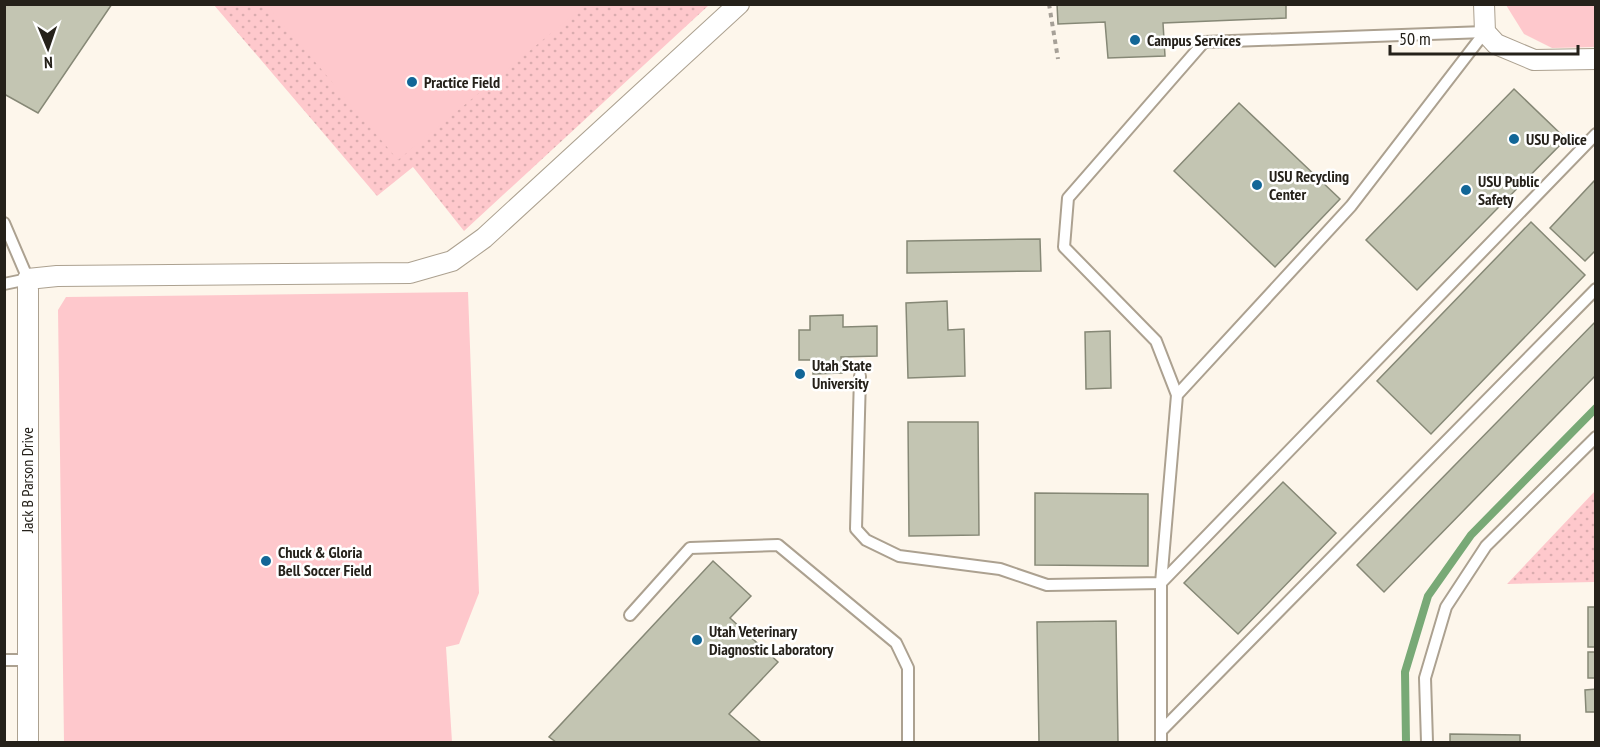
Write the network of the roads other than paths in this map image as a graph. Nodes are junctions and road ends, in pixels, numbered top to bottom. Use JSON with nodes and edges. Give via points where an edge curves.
{"nodes":[{"id":1,"x":739,"y":4,"type":"edge"},
{"id":2,"x":1484,"y":4,"type":"edge"},
{"id":3,"x":1485,"y":32,"type":"junction"},
{"id":4,"x":1596,"y":59,"type":"edge"},
{"id":5,"x":1596,"y":134,"type":"edge"},
{"id":6,"x":4,"y":223,"type":"edge"},
{"id":7,"x":28,"y":279,"type":"junction"},
{"id":8,"x":4,"y":284,"type":"edge"},
{"id":9,"x":1596,"y":289,"type":"edge"},
{"id":10,"x":860,"y":376,"type":"dead end"},
{"id":11,"x":1177,"y":395,"type":"junction"},
{"id":12,"x":1596,"y":437,"type":"edge"},
{"id":13,"x":1161,"y":584,"type":"junction"},
{"id":14,"x":630,"y":615,"type":"dead end"},
{"id":15,"x":4,"y":660,"type":"edge"},
{"id":16,"x":27,"y":660,"type":"junction"},
{"id":17,"x":1161,"y":731,"type":"junction"},
{"id":18,"x":28,"y":742,"type":"edge"},
{"id":19,"x":908,"y":742,"type":"edge"},
{"id":20,"x":1161,"y":742,"type":"edge"},
{"id":21,"x":1427,"y":742,"type":"edge"}],
"edges":[{"from":1,"to":7,"type":"street","via":[[484,238],[452,261],[410,273]]},
{"from":2,"to":3,"type":"street"},
{"from":3,"to":4,"type":"street","via":[[1496,44],[1534,60]]},
{"from":3,"to":11,"type":"lane","via":[[1350,206]]},
{"from":3,"to":11,"type":"lane","via":[[1204,42],[1068,198],[1064,247],[1156,341]]},
{"from":5,"to":13,"type":"lane"},
{"from":6,"to":7,"type":"lane","name":"Jack B Parson Drive"},
{"from":7,"to":8,"type":"lane"},
{"from":7,"to":16,"type":"street","name":"Jack B Parson Drive"},
{"from":9,"to":17,"type":"lane"},
{"from":10,"to":13,"type":"lane","via":[[856,529],[866,540],[899,556],[1000,569],[1047,585]]},
{"from":11,"to":13,"type":"lane"},
{"from":12,"to":21,"type":"lane","via":[[1485,546],[1446,607],[1425,678]]},
{"from":13,"to":17,"type":"lane"},
{"from":14,"to":19,"type":"lane","via":[[690,548],[778,545],[896,642],[908,668]]},
{"from":15,"to":16,"type":"lane"},
{"from":16,"to":18,"type":"street","name":"Jack B Parson Drive"},
{"from":17,"to":20,"type":"lane"}]}
